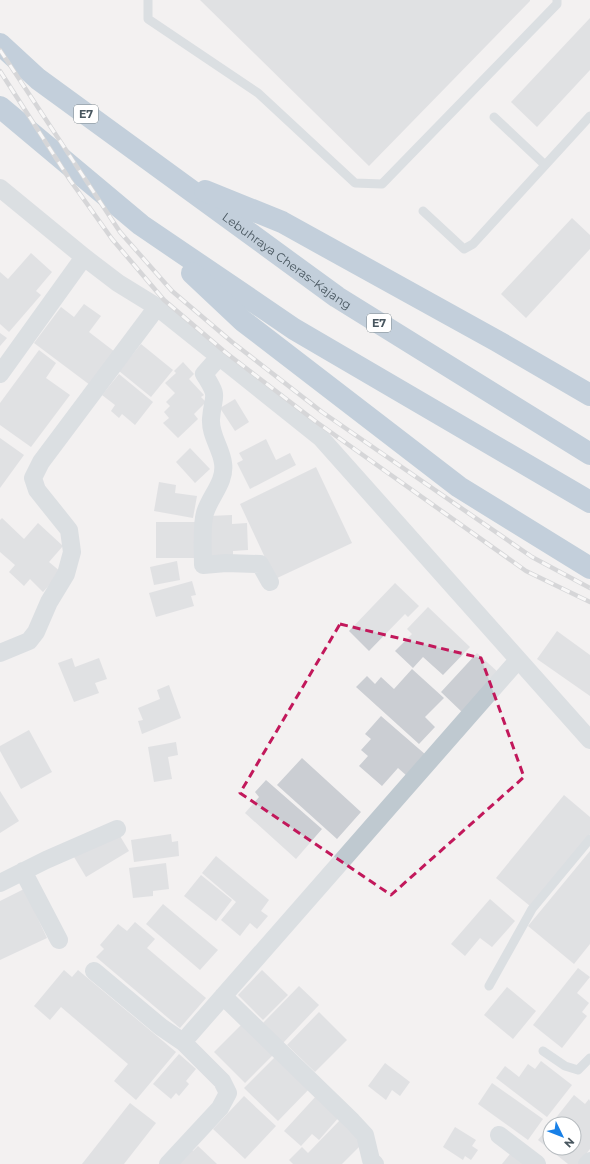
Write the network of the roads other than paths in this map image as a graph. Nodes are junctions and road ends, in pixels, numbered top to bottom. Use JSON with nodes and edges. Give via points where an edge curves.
{"nodes":[{"id":1,"x":148,"y":0,"type":"edge"},
{"id":2,"x":557,"y":0,"type":"edge"},
{"id":3,"x":0,"y":44,"type":"edge"},
{"id":4,"x":0,"y":107,"type":"edge"},
{"id":5,"x":590,"y":116,"type":"edge"},
{"id":6,"x":494,"y":117,"type":"dead end"},
{"id":7,"x":544,"y":164,"type":"junction"},
{"id":8,"x":176,"y":179,"type":"junction"},
{"id":9,"x":0,"y":188,"type":"edge"},
{"id":10,"x":423,"y":212,"type":"dead end"},
{"id":11,"x":140,"y":225,"type":"junction"},
{"id":12,"x":84,"y":257,"type":"junction"},
{"id":13,"x":157,"y":307,"type":"junction"},
{"id":14,"x":219,"y":357,"type":"junction"},
{"id":15,"x":0,"y":374,"type":"edge"},
{"id":16,"x":590,"y":395,"type":"edge"},
{"id":17,"x":590,"y":454,"type":"edge"},
{"id":18,"x":590,"y":502,"type":"edge"},
{"id":19,"x":588,"y":566,"type":"edge"},
{"id":20,"x":270,"y":582,"type":"dead end"},
{"id":21,"x":0,"y":653,"type":"edge"},
{"id":22,"x":518,"y":660,"type":"junction"},
{"id":23,"x":590,"y":740,"type":"edge"},
{"id":24,"x":117,"y":829,"type":"dead end"},
{"id":25,"x":590,"y":839,"type":"edge"},
{"id":26,"x":23,"y":871,"type":"junction"},
{"id":27,"x":0,"y":883,"type":"edge"},
{"id":28,"x":59,"y":940,"type":"dead end"},
{"id":29,"x":94,"y":971,"type":"dead end"},
{"id":30,"x":489,"y":986,"type":"dead end"},
{"id":31,"x":223,"y":996,"type":"junction"},
{"id":32,"x":183,"y":1042,"type":"junction"},
{"id":33,"x":543,"y":1051,"type":"dead end"},
{"id":34,"x":590,"y":1058,"type":"edge"},
{"id":35,"x":499,"y":1135,"type":"dead end"},
{"id":36,"x":590,"y":1161,"type":"edge"},
{"id":37,"x":168,"y":1164,"type":"edge"},
{"id":38,"x":375,"y":1164,"type":"edge"},
{"id":39,"x":537,"y":1164,"type":"edge"},
{"id":40,"x":587,"y":1164,"type":"edge"}],
"edges":[{"from":1,"to":2,"type":"lane","via":[[148,19],[258,92],[355,183],[382,184],[557,4]]},
{"from":3,"to":8,"type":"highway","name":"Lebuhraya Cheras–Kajang","number":"E7","via":[[38,79]]},
{"from":4,"to":11,"type":"highway"},
{"from":5,"to":7,"type":"lane"},
{"from":6,"to":7,"type":"lane"},
{"from":7,"to":10,"type":"lane","via":[[473,244],[464,248]]},
{"from":8,"to":16,"type":"highway","via":[[282,222]]},
{"from":8,"to":17,"type":"highway","name":"Lebuhraya Cheras–Kajang","number":"E7","via":[[337,297]]},
{"from":9,"to":12,"type":"street"},
{"from":11,"to":18,"type":"highway","via":[[294,329]]},
{"from":11,"to":19,"type":"highway","via":[[243,321],[441,474]]},
{"from":12,"to":13,"type":"street","via":[[118,283]]},
{"from":12,"to":15,"type":"street"},
{"from":13,"to":14,"type":"street"},
{"from":13,"to":21,"type":"street","via":[[41,462],[33,478],[38,490],[69,530],[72,552],[66,574],[49,602],[36,632],[29,641]]},
{"from":14,"to":20,"type":"street","via":[[204,374],[214,393],[211,420],[213,436],[223,463],[222,480],[204,515],[203,565],[260,564]]},
{"from":14,"to":22,"type":"street","via":[[321,438]]},
{"from":22,"to":23,"type":"street"},
{"from":22,"to":31,"type":"street"},
{"from":24,"to":26,"type":"street"},
{"from":25,"to":30,"type":"lane","via":[[532,909]]},
{"from":26,"to":27,"type":"street"},
{"from":26,"to":28,"type":"street"},
{"from":29,"to":32,"type":"street"},
{"from":31,"to":32,"type":"street"},
{"from":31,"to":38,"type":"street","via":[[365,1135],[371,1160]]},
{"from":32,"to":37,"type":"street","via":[[222,1081],[228,1093],[220,1108]]},
{"from":33,"to":34,"type":"lane","via":[[565,1066],[578,1070]]},
{"from":35,"to":39,"type":"street"},
{"from":36,"to":40,"type":"street"}]}
